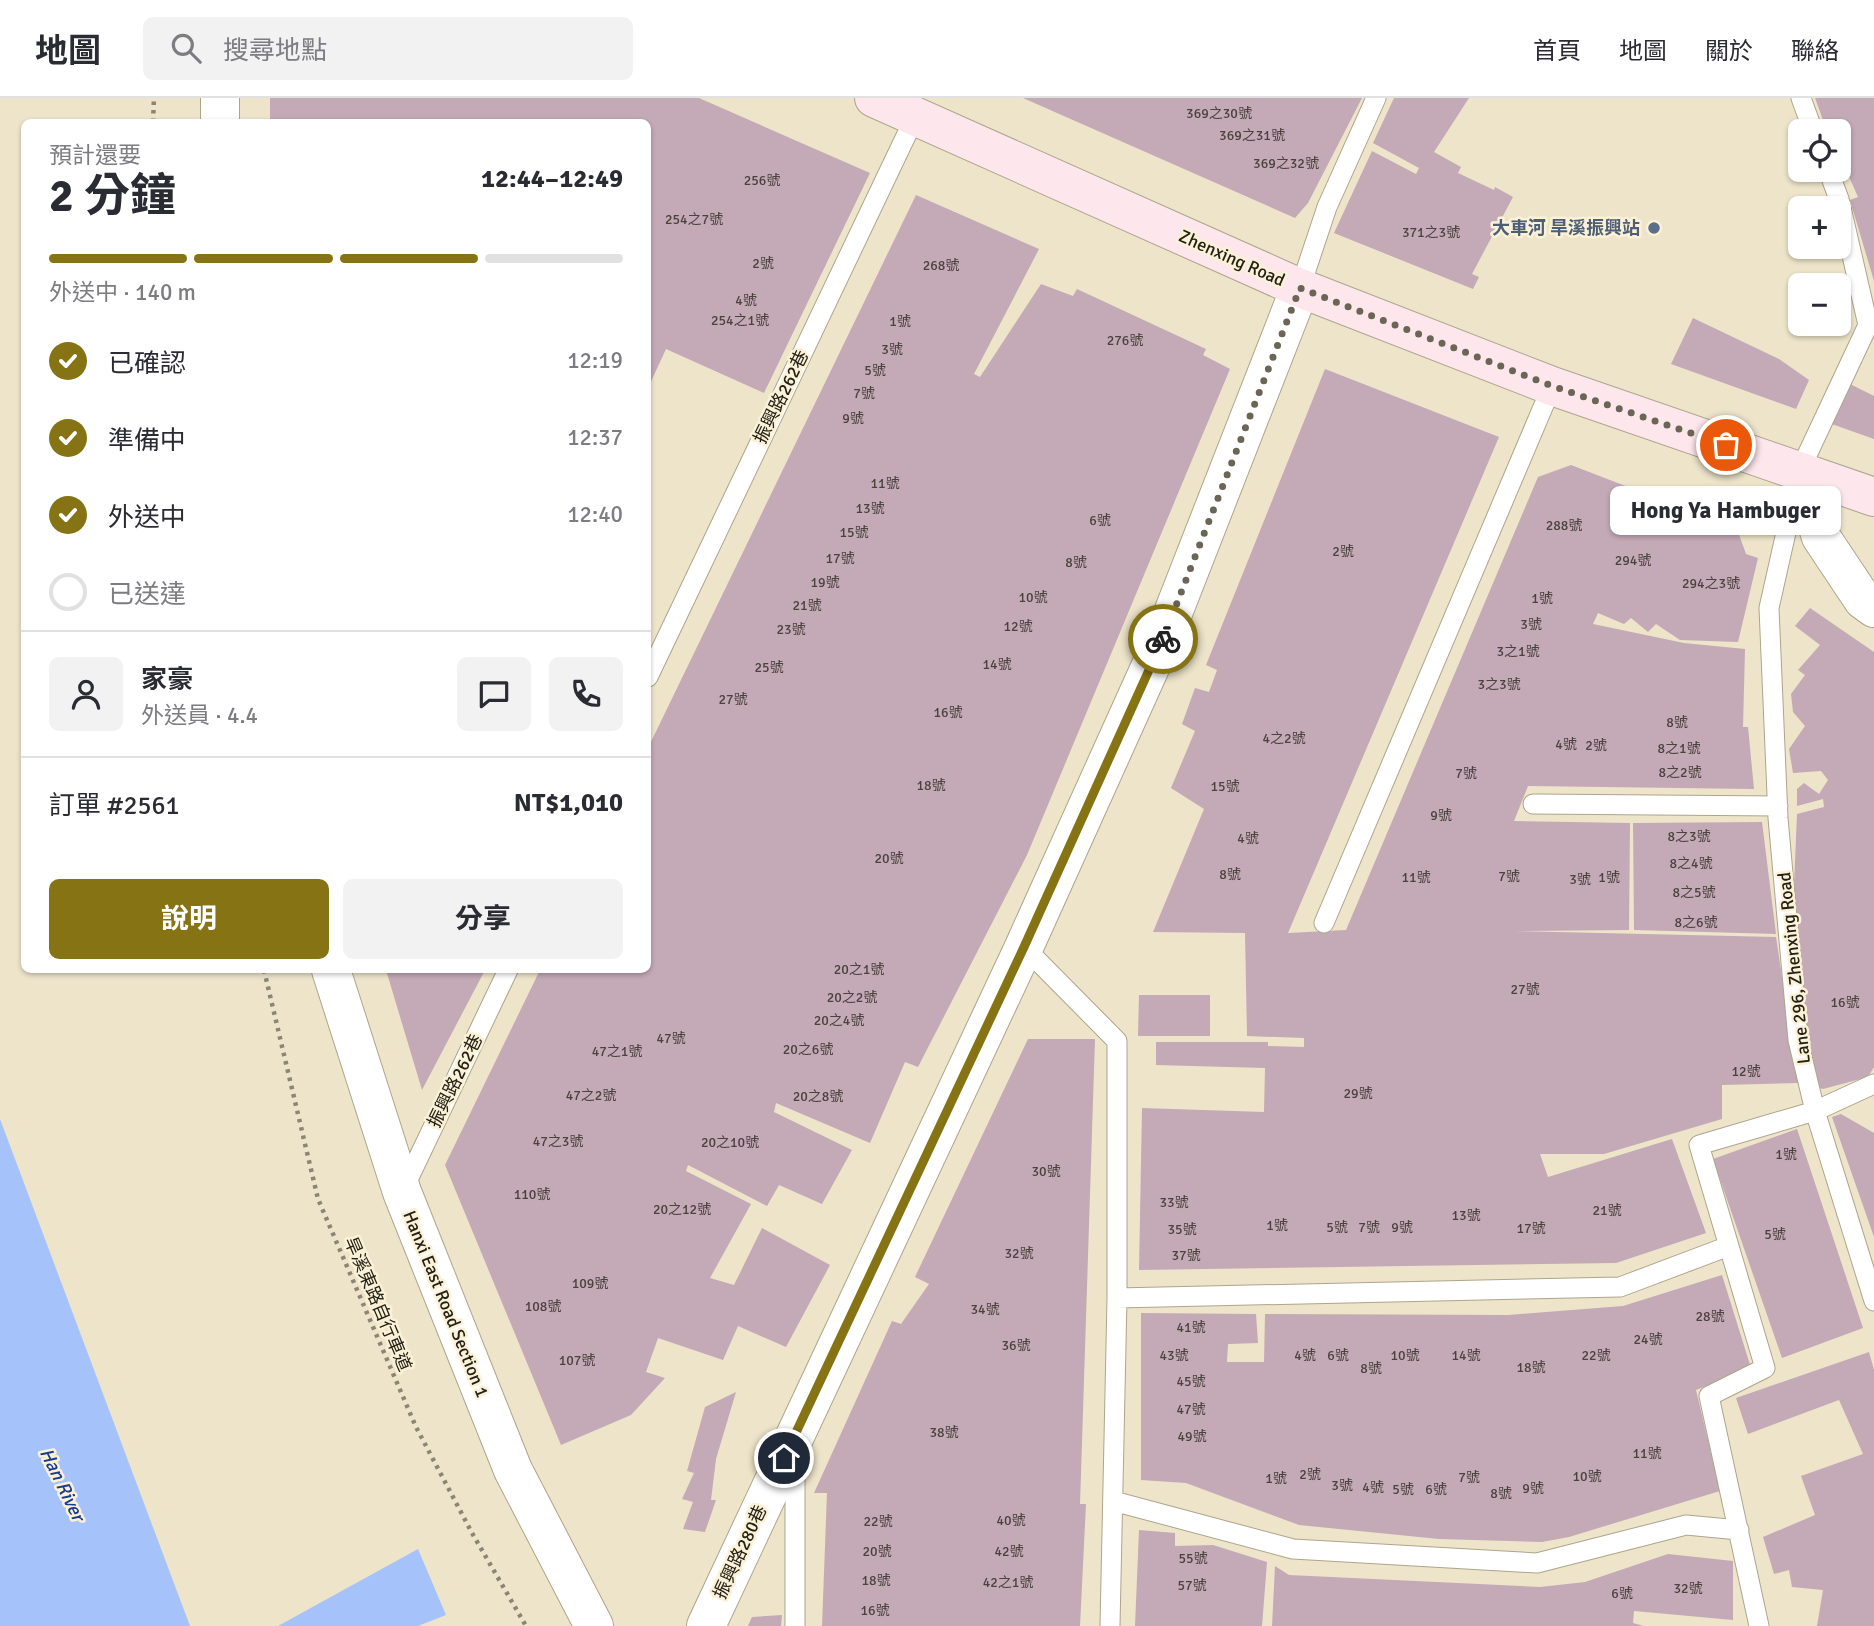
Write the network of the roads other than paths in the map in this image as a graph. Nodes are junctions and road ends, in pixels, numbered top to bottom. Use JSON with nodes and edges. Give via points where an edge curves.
{"nodes":[{"id":1,"x":220,"y":98,"type":"edge"},
{"id":2,"x":874,"y":98,"type":"edge"},
{"id":3,"x":1376,"y":98,"type":"edge"},
{"id":4,"x":1801,"y":98,"type":"edge"},
{"id":5,"x":915,"y":117,"type":"junction"},
{"id":6,"x":220,"y":119,"type":"edge"},
{"id":7,"x":1809,"y":119,"type":"edge"},
{"id":8,"x":1832,"y":182,"type":"edge"},
{"id":9,"x":1300,"y":288,"type":"junction"},
{"id":10,"x":1871,"y":324,"type":"edge"},
{"id":11,"x":1552,"y":386,"type":"junction"},
{"id":12,"x":1800,"y":470,"type":"junction"},
{"id":13,"x":1874,"y":497,"type":"edge"},
{"id":14,"x":1874,"y":608,"type":"edge"},
{"id":15,"x":651,"y":671,"type":"edge"},
{"id":16,"x":1533,"y":804,"type":"dead end"},
{"id":17,"x":1778,"y":806,"type":"junction"},
{"id":18,"x":1324,"y":923,"type":"dead end"},
{"id":19,"x":1024,"y":947,"type":"junction"},
{"id":20,"x":332,"y":973,"type":"edge"},
{"id":21,"x":507,"y":973,"type":"edge"},
{"id":22,"x":1874,"y":1084,"type":"edge"},
{"id":23,"x":1815,"y":1111,"type":"junction"},
{"id":24,"x":402,"y":1192,"type":"junction"},
{"id":25,"x":1729,"y":1246,"type":"junction"},
{"id":26,"x":1117,"y":1298,"type":"junction"},
{"id":27,"x":1874,"y":1301,"type":"edge"},
{"id":28,"x":796,"y":1435,"type":"junction"},
{"id":29,"x":1113,"y":1501,"type":"junction"},
{"id":30,"x":1739,"y":1530,"type":"junction"},
{"id":31,"x":594,"y":1626,"type":"edge"},
{"id":32,"x":706,"y":1626,"type":"edge"},
{"id":33,"x":795,"y":1626,"type":"edge"},
{"id":34,"x":1110,"y":1626,"type":"edge"},
{"id":35,"x":1759,"y":1626,"type":"edge"}],
"edges":[{"from":1,"to":6,"type":"street"},
{"from":2,"to":5,"type":"main road","name":"Zhenxing Road"},
{"from":3,"to":9,"type":"lane","via":[[1327,206]]},
{"from":4,"to":7,"type":"lane"},
{"from":5,"to":9,"type":"main road","name":"Zhenxing Road"},
{"from":5,"to":15,"type":"lane","name":"振興路262巷"},
{"from":8,"to":10,"type":"lane"},
{"from":9,"to":11,"type":"main road","name":"Zhenxing Road"},
{"from":9,"to":19,"type":"street","name":"振興路280巷","via":[[1162,641]]},
{"from":10,"to":12,"type":"lane","name":"Lane 296, Zhenxing Road"},
{"from":11,"to":12,"type":"main road","name":"Zhenxing Road"},
{"from":11,"to":18,"type":"lane"},
{"from":12,"to":13,"type":"main road","name":"Zhenxing Road"},
{"from":12,"to":14,"type":"street","via":[[1821,537],[1863,600]]},
{"from":12,"to":17,"type":"lane","name":"Lane 296, Zhenxing Road","via":[[1769,608]]},
{"from":16,"to":17,"type":"lane"},
{"from":17,"to":23,"type":"lane","name":"Lane 296, Zhenxing Road","via":[[1798,1040]]},
{"from":19,"to":26,"type":"lane","via":[[1117,1041]]},
{"from":19,"to":28,"type":"street","name":"振興路280巷"},
{"from":20,"to":24,"type":"street","name":"Hanxi East Road Section 1"},
{"from":21,"to":24,"type":"lane","name":"振興路262巷"},
{"from":22,"to":23,"type":"lane"},
{"from":23,"to":25,"type":"lane","via":[[1699,1145]]},
{"from":23,"to":27,"type":"lane","name":"Lane 296, Zhenxing Road"},
{"from":24,"to":31,"type":"street","name":"Hanxi East Road Section 1","via":[[513,1470]]},
{"from":25,"to":26,"type":"lane","via":[[1620,1287]]},
{"from":25,"to":30,"type":"lane","via":[[1765,1368],[1709,1396]]},
{"from":26,"to":29,"type":"lane"},
{"from":28,"to":32,"type":"street","name":"振興路280巷"},
{"from":28,"to":33,"type":"lane"},
{"from":29,"to":30,"type":"lane","via":[[1293,1549],[1536,1563],[1686,1525]]},
{"from":29,"to":34,"type":"lane"},
{"from":30,"to":35,"type":"lane"}]}
